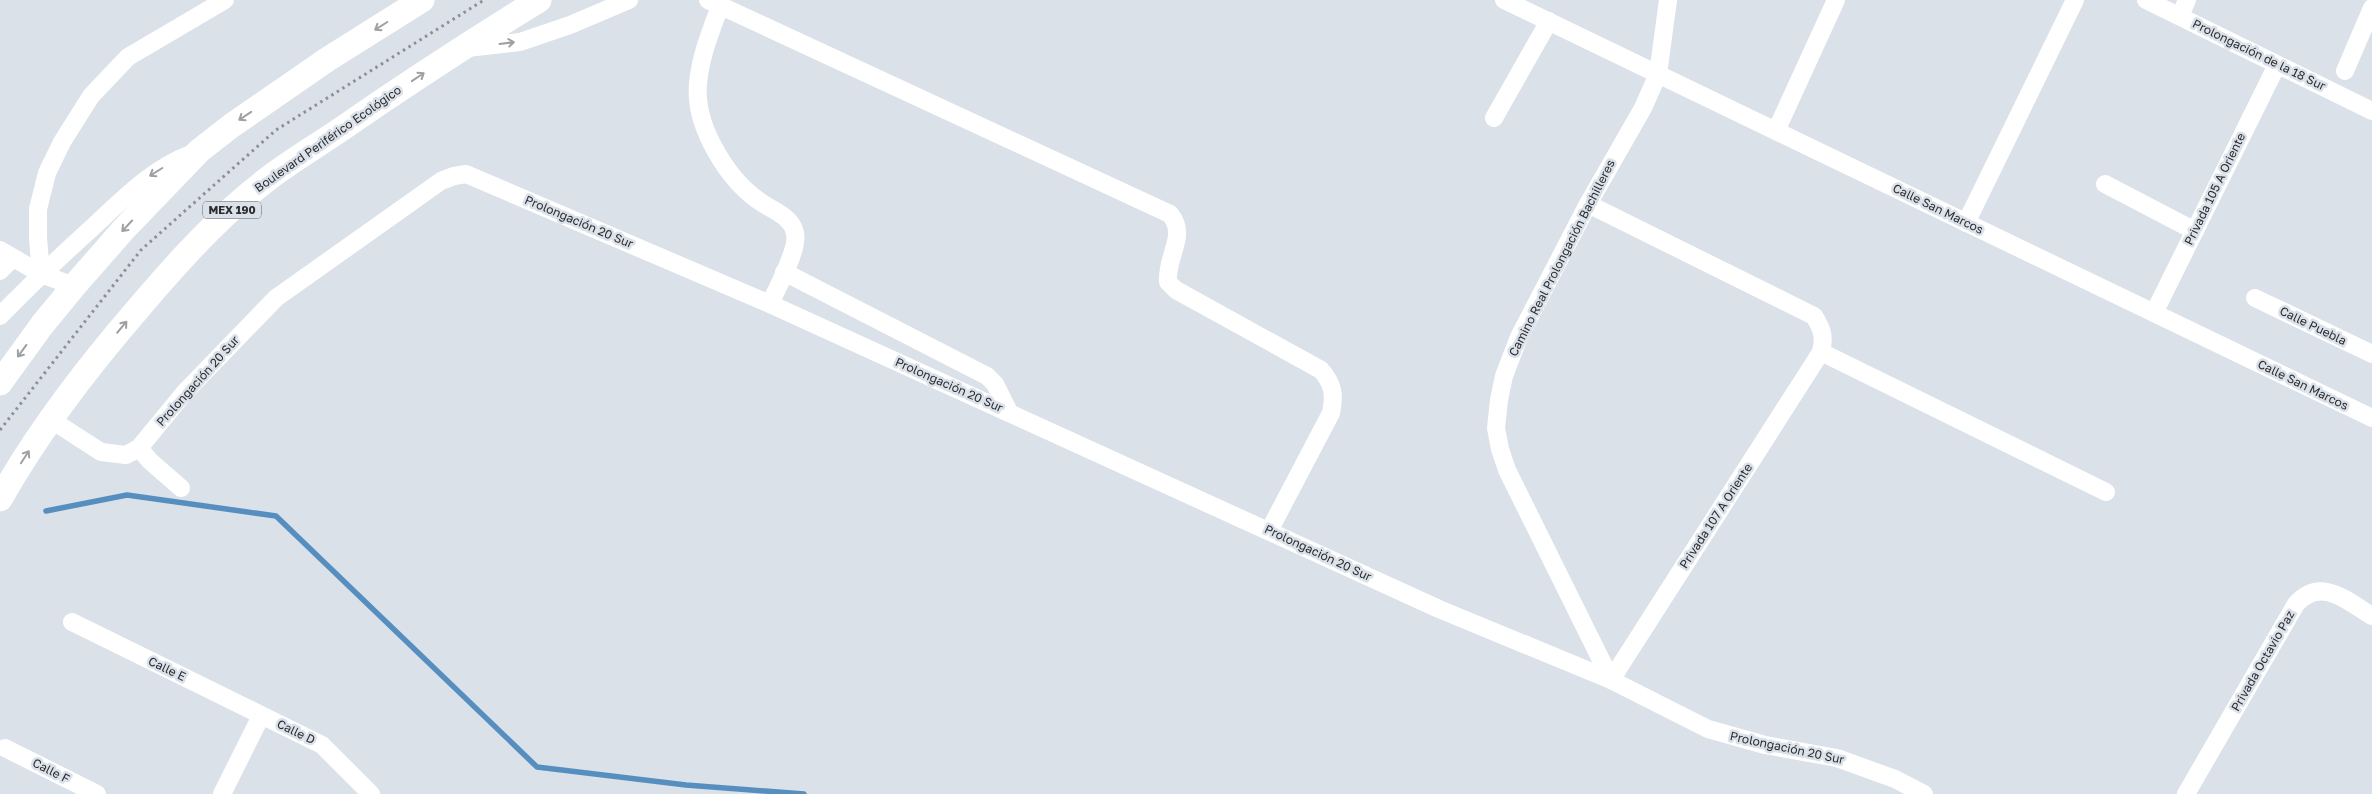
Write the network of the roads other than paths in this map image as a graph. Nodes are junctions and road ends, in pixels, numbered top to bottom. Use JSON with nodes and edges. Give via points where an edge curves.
{"nodes":[{"id":1,"x":226,"y":0,"type":"edge"},
{"id":2,"x":422,"y":0,"type":"edge"},
{"id":3,"x":539,"y":0,"type":"edge"},
{"id":4,"x":628,"y":0,"type":"edge"},
{"id":5,"x":1504,"y":0,"type":"edge"},
{"id":6,"x":1668,"y":0,"type":"edge"},
{"id":7,"x":1836,"y":0,"type":"edge"},
{"id":8,"x":2075,"y":0,"type":"edge"},
{"id":9,"x":2146,"y":0,"type":"edge"},
{"id":10,"x":714,"y":3,"type":"edge"},
{"id":11,"x":2184,"y":8,"type":"edge"},
{"id":12,"x":2372,"y":8,"type":"edge"},
{"id":13,"x":1549,"y":21,"type":"junction"},
{"id":14,"x":459,"y":49,"type":"junction"},
{"id":15,"x":2277,"y":64,"type":"junction"},
{"id":16,"x":2345,"y":71,"type":"dead end"},
{"id":17,"x":1658,"y":74,"type":"junction"},
{"id":18,"x":2372,"y":111,"type":"edge"},
{"id":19,"x":1494,"y":118,"type":"dead end"},
{"id":20,"x":1776,"y":131,"type":"junction"},
{"id":21,"x":199,"y":150,"type":"junction"},
{"id":22,"x":2106,"y":184,"type":"dead end"},
{"id":23,"x":1588,"y":204,"type":"junction"},
{"id":24,"x":1966,"y":223,"type":"junction"},
{"id":25,"x":2195,"y":231,"type":"junction"},
{"id":26,"x":7,"y":254,"type":"edge"},
{"id":27,"x":0,"y":271,"type":"edge"},
{"id":28,"x":784,"y":272,"type":"junction"},
{"id":29,"x":41,"y":274,"type":"junction"},
{"id":30,"x":74,"y":286,"type":"junction"},
{"id":31,"x":2255,"y":298,"type":"dead end"},
{"id":32,"x":770,"y":304,"type":"junction"},
{"id":33,"x":2154,"y":314,"type":"junction"},
{"id":34,"x":0,"y":316,"type":"edge"},
{"id":35,"x":1821,"y":352,"type":"junction"},
{"id":36,"x":2372,"y":354,"type":"edge"},
{"id":37,"x":0,"y":383,"type":"edge"},
{"id":38,"x":1008,"y":412,"type":"junction"},
{"id":39,"x":2372,"y":418,"type":"edge"},
{"id":40,"x":50,"y":419,"type":"junction"},
{"id":41,"x":140,"y":448,"type":"junction"},
{"id":42,"x":181,"y":488,"type":"dead end"},
{"id":43,"x":2106,"y":492,"type":"dead end"},
{"id":44,"x":0,"y":499,"type":"edge"},
{"id":45,"x":1270,"y":531,"type":"junction"},
{"id":46,"x":2372,"y":616,"type":"edge"},
{"id":47,"x":72,"y":622,"type":"dead end"},
{"id":48,"x":1612,"y":680,"type":"junction"},
{"id":49,"x":261,"y":716,"type":"junction"},
{"id":50,"x":5,"y":748,"type":"dead end"},
{"id":51,"x":97,"y":794,"type":"edge"},
{"id":52,"x":222,"y":794,"type":"edge"},
{"id":53,"x":371,"y":794,"type":"edge"},
{"id":54,"x":1924,"y":794,"type":"edge"},
{"id":55,"x":2186,"y":794,"type":"edge"}],
"edges":[{"from":1,"to":29,"type":"street","via":[[128,57],[91,96],[47,173],[38,209]]},
{"from":2,"to":21,"type":"highway","one_way":true,"via":[[328,59]]},
{"from":3,"to":14,"type":"highway","name":"Boulevard Periférico Ecológico","number":"MEX 190"},
{"from":14,"to":4,"type":"street","one_way":true,"via":[[520,42]]},
{"from":5,"to":13,"type":"street","name":"Calle San Marcos"},
{"from":6,"to":17,"type":"street","name":"Camino Real Prolongación Bachilleres"},
{"from":7,"to":20,"type":"street"},
{"from":8,"to":24,"type":"street"},
{"from":9,"to":11,"type":"street","name":"Prolongación de la 18 Sur"},
{"from":10,"to":28,"type":"street","via":[[698,84],[699,104],[718,154],[729,173],[742,188],[789,221],[795,231],[796,239]]},
{"from":10,"to":45,"type":"street","via":[[1170,214],[1177,222],[1178,231],[1167,270],[1168,282],[1176,290],[1321,370],[1333,388],[1330,413]]},
{"from":11,"to":15,"type":"street","name":"Prolongación de la 18 Sur"},
{"from":12,"to":16,"type":"street"},
{"from":13,"to":17,"type":"street","name":"Calle San Marcos"},
{"from":13,"to":19,"type":"street"},
{"from":40,"to":14,"type":"highway","name":"Boulevard Periférico Ecológico","number":"MEX 190","one_way":true,"via":[[92,362],[177,262],[236,205],[265,181]]},
{"from":15,"to":18,"type":"street","name":"Prolongación de la 18 Sur"},
{"from":15,"to":25,"type":"street","name":"Privada 105 A Oriente"},
{"from":17,"to":20,"type":"street","name":"Calle San Marcos"},
{"from":17,"to":23,"type":"street","name":"Camino Real Prolongación Bachilleres","via":[[1643,108]]},
{"from":20,"to":24,"type":"street","name":"Calle San Marcos"},
{"from":21,"to":29,"type":"street","one_way":true,"via":[[175,160],[143,181]]},
{"from":21,"to":30,"type":"highway","one_way":true},
{"from":22,"to":25,"type":"street"},
{"from":23,"to":35,"type":"street","via":[[1814,316],[1823,331]]},
{"from":23,"to":48,"type":"street","name":"Camino Real Prolongación Bachilleres","via":[[1510,358],[1499,400],[1496,428],[1507,470]]},
{"from":24,"to":33,"type":"street","name":"Calle San Marcos"},
{"from":25,"to":33,"type":"street","name":"Privada 105 A Oriente"},
{"from":26,"to":27,"type":"street"},
{"from":26,"to":29,"type":"street"},
{"from":28,"to":32,"type":"street"},
{"from":28,"to":38,"type":"street","via":[[988,376]]},
{"from":29,"to":30,"type":"street"},
{"from":29,"to":34,"type":"street"},
{"from":30,"to":37,"type":"highway","one_way":true},
{"from":31,"to":36,"type":"street","name":"Calle Puebla"},
{"from":32,"to":38,"type":"street","name":"Prolongación 20 Sur"},
{"from":32,"to":41,"type":"street","name":"Prolongación 20 Sur","via":[[466,174],[454,176],[440,182],[276,298],[185,392]]},
{"from":33,"to":39,"type":"street","name":"Calle San Marcos"},
{"from":35,"to":43,"type":"street"},
{"from":35,"to":48,"type":"street","name":"Privada 107 A Oriente"},
{"from":38,"to":45,"type":"street","name":"Prolongación 20 Sur"},
{"from":40,"to":41,"type":"street","via":[[101,452],[126,455]]},
{"from":44,"to":40,"type":"highway","name":"Boulevard Periférico Ecológico","number":"MEX 190","one_way":true},
{"from":41,"to":42,"type":"street"},
{"from":45,"to":48,"type":"street","name":"Prolongación 20 Sur","via":[[1439,609]]},
{"from":46,"to":55,"type":"street","name":"Privada Octavio Paz","via":[[2329,592],[2319,590],[2304,595]]},
{"from":47,"to":49,"type":"street","name":"Calle E"},
{"from":48,"to":54,"type":"street","name":"Prolongación 20 Sur","via":[[1708,729],[1766,745],[1837,758],[1895,779]]},
{"from":49,"to":52,"type":"street"},
{"from":49,"to":53,"type":"street","name":"Calle D","via":[[322,745]]},
{"from":50,"to":51,"type":"street","name":"Calle F"}]}
